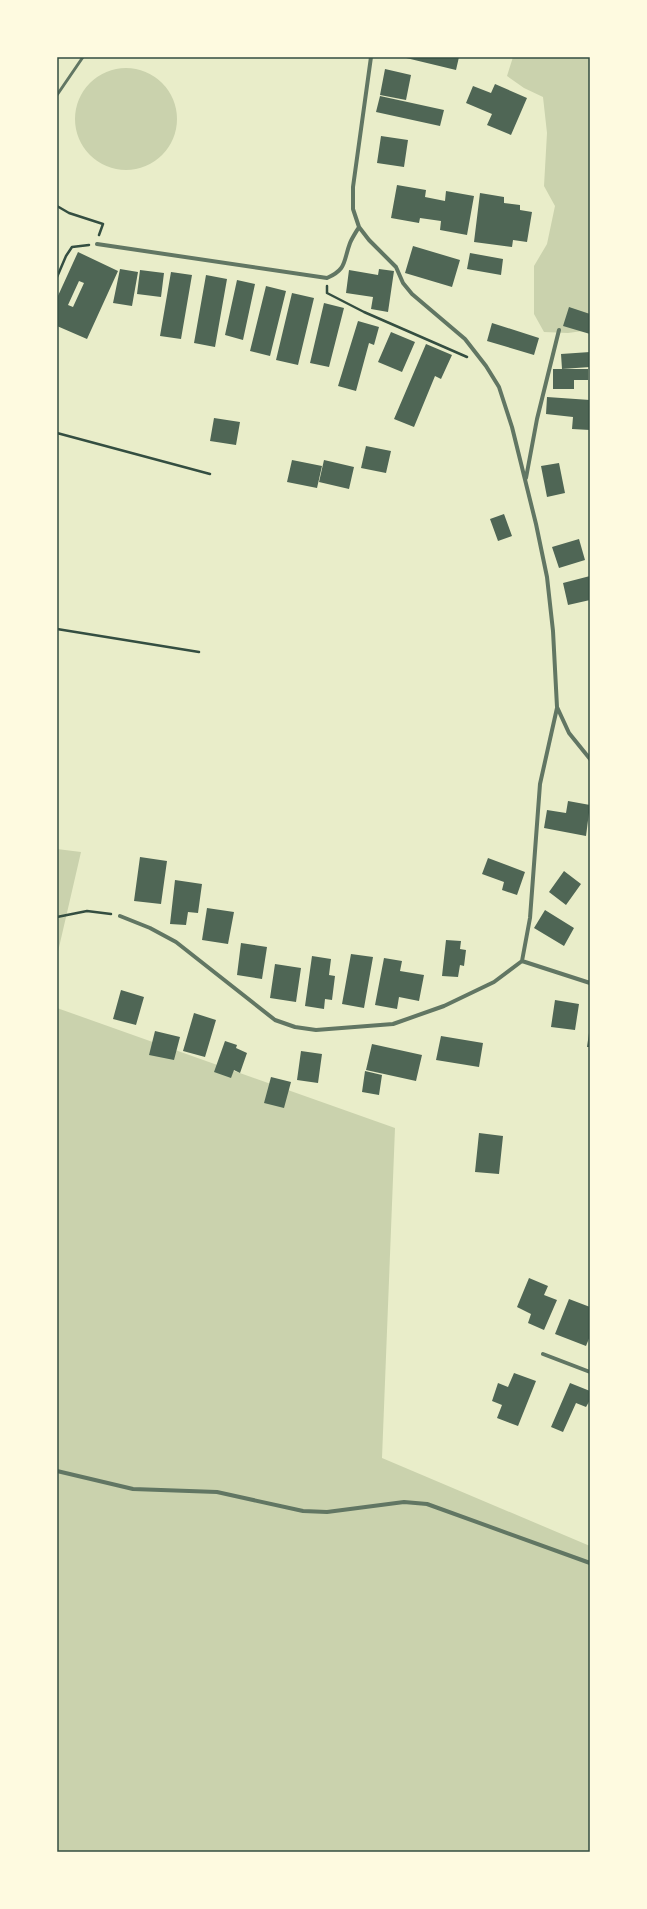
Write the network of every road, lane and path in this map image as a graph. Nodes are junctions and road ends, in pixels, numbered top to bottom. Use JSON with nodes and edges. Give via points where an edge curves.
{"nodes":[{"id":1,"x":83,"y":57,"type":"edge"},
{"id":2,"x":371,"y":57,"type":"edge"},
{"id":3,"x":57,"y":95,"type":"edge"},
{"id":4,"x":57,"y":206,"type":"edge"},
{"id":5,"x":359,"y":227,"type":"junction"},
{"id":6,"x":97,"y":244,"type":"junction"},
{"id":7,"x":57,"y":277,"type":"edge"},
{"id":8,"x":327,"y":278,"type":"junction"},
{"id":9,"x":559,"y":330,"type":"dead end"},
{"id":10,"x":486,"y":366,"type":"junction"},
{"id":11,"x":57,"y":433,"type":"edge"},
{"id":12,"x":210,"y":474,"type":"dead end"},
{"id":13,"x":526,"y":481,"type":"junction"},
{"id":14,"x":57,"y":629,"type":"edge"},
{"id":15,"x":199,"y":652,"type":"dead end"},
{"id":16,"x":557,"y":707,"type":"junction"},
{"id":17,"x":590,"y":759,"type":"edge"},
{"id":18,"x":120,"y":916,"type":"joint"},
{"id":19,"x":57,"y":917,"type":"edge"},
{"id":20,"x":522,"y":961,"type":"junction"},
{"id":21,"x":590,"y":983,"type":"edge"},
{"id":22,"x":542,"y":1354,"type":"dead end"},
{"id":23,"x":590,"y":1372,"type":"edge"},
{"id":24,"x":57,"y":1471,"type":"edge"},
{"id":25,"x":590,"y":1563,"type":"edge"}],
"edges":[{"from":1,"to":3,"type":"lane"},
{"from":2,"to":5,"type":"street","via":[[353,186],[353,209]]},
{"from":4,"to":6,"type":"path","via":[[69,213],[103,224]]},
{"from":5,"to":8,"type":"street","via":[[351,242],[345,266]]},
{"from":5,"to":10,"type":"street","via":[[396,267],[403,283],[412,294],[465,339]]},
{"from":6,"to":7,"type":"path","via":[[72,247]]},
{"from":6,"to":8,"type":"street"},
{"from":8,"to":10,"type":"path","via":[[327,293]]},
{"from":9,"to":13,"type":"street","via":[[537,419]]},
{"from":10,"to":13,"type":"street","via":[[499,387]]},
{"from":11,"to":12,"type":"path"},
{"from":13,"to":16,"type":"street","via":[[547,577]]},
{"from":14,"to":15,"type":"path"},
{"from":16,"to":17,"type":"street","via":[[569,733]]},
{"from":16,"to":20,"type":"street","via":[[540,784],[530,918]]},
{"from":18,"to":19,"type":"path","via":[[86,910]]},
{"from":18,"to":20,"type":"street","via":[[176,942],[275,1020],[295,1027],[316,1030],[393,1024],[444,1006],[494,982]]},
{"from":20,"to":21,"type":"street"},
{"from":22,"to":23,"type":"street"},
{"from":24,"to":25,"type":"street","via":[[133,1489],[217,1492],[304,1511],[327,1512],[404,1502],[427,1504]]}]}
